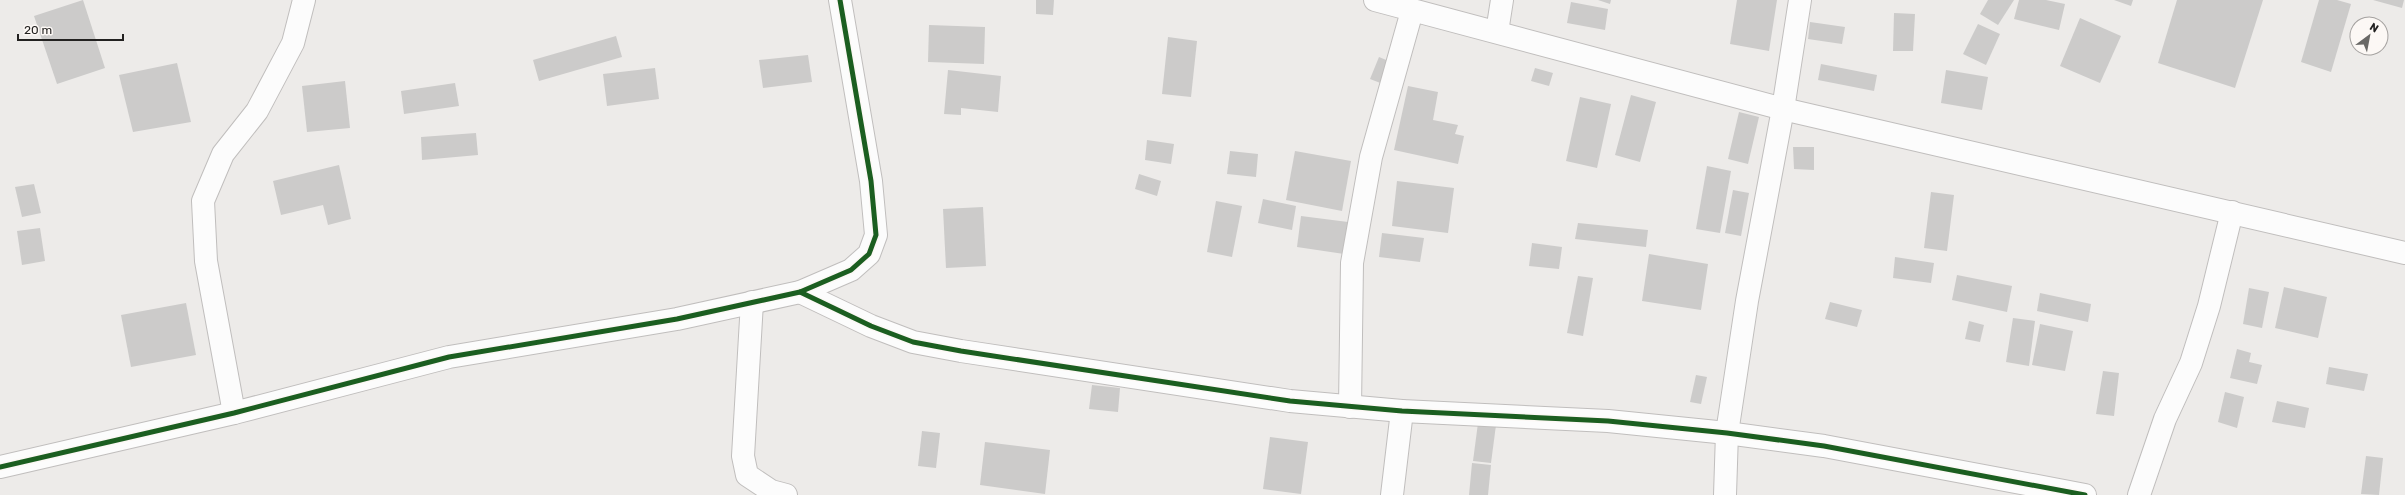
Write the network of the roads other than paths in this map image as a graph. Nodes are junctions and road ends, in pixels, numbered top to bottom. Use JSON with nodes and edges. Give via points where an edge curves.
{"nodes":[{"id":1,"x":304,"y":0,"type":"edge"},
{"id":2,"x":840,"y":0,"type":"edge"},
{"id":3,"x":1375,"y":0,"type":"edge"},
{"id":4,"x":1502,"y":0,"type":"edge"},
{"id":5,"x":1800,"y":0,"type":"edge"},
{"id":6,"x":1412,"y":11,"type":"junction"},
{"id":7,"x":1497,"y":32,"type":"junction"},
{"id":8,"x":1783,"y":109,"type":"junction"},
{"id":9,"x":2232,"y":212,"type":"junction"},
{"id":10,"x":2405,"y":253,"type":"edge"},
{"id":11,"x":800,"y":292,"type":"junction"},
{"id":12,"x":752,"y":302,"type":"junction"},
{"id":13,"x":1350,"y":407,"type":"junction"},
{"id":14,"x":1402,"y":411,"type":"junction"},
{"id":15,"x":234,"y":413,"type":"junction"},
{"id":16,"x":1727,"y":432,"type":"junction"},
{"id":17,"x":0,"y":467,"type":"edge"},
{"id":18,"x":786,"y":495,"type":"edge"},
{"id":19,"x":1392,"y":495,"type":"edge"},
{"id":20,"x":1725,"y":495,"type":"edge"},
{"id":21,"x":2085,"y":495,"type":"edge"},
{"id":22,"x":2139,"y":495,"type":"edge"}],
"edges":[{"from":1,"to":15,"type":"street","via":[[294,43],[257,111],[223,154],[203,201],[206,261]]},
{"from":2,"to":11,"type":"street","via":[[871,181],[876,235],[874,246],[864,261],[851,270]]},
{"from":3,"to":6,"type":"street"},
{"from":4,"to":7,"type":"street"},
{"from":5,"to":8,"type":"street"},
{"from":6,"to":7,"type":"street"},
{"from":6,"to":13,"type":"street","via":[[1371,157],[1352,263]]},
{"from":7,"to":8,"type":"street"},
{"from":8,"to":9,"type":"street"},
{"from":8,"to":16,"type":"street","via":[[1747,300]]},
{"from":9,"to":10,"type":"street"},
{"from":9,"to":22,"type":"street","via":[[2209,306],[2191,363],[2165,419]]},
{"from":11,"to":12,"type":"street"},
{"from":11,"to":13,"type":"street","via":[[871,326],[913,342],[1290,401]]},
{"from":12,"to":15,"type":"street","via":[[677,319],[449,357]]},
{"from":12,"to":18,"type":"street","via":[[743,456],[747,475],[771,491]]},
{"from":13,"to":14,"type":"street"},
{"from":14,"to":16,"type":"street","via":[[1608,421]]},
{"from":14,"to":19,"type":"street"},
{"from":15,"to":17,"type":"street"},
{"from":16,"to":20,"type":"street"},
{"from":16,"to":21,"type":"street","via":[[1831,448]]}]}
